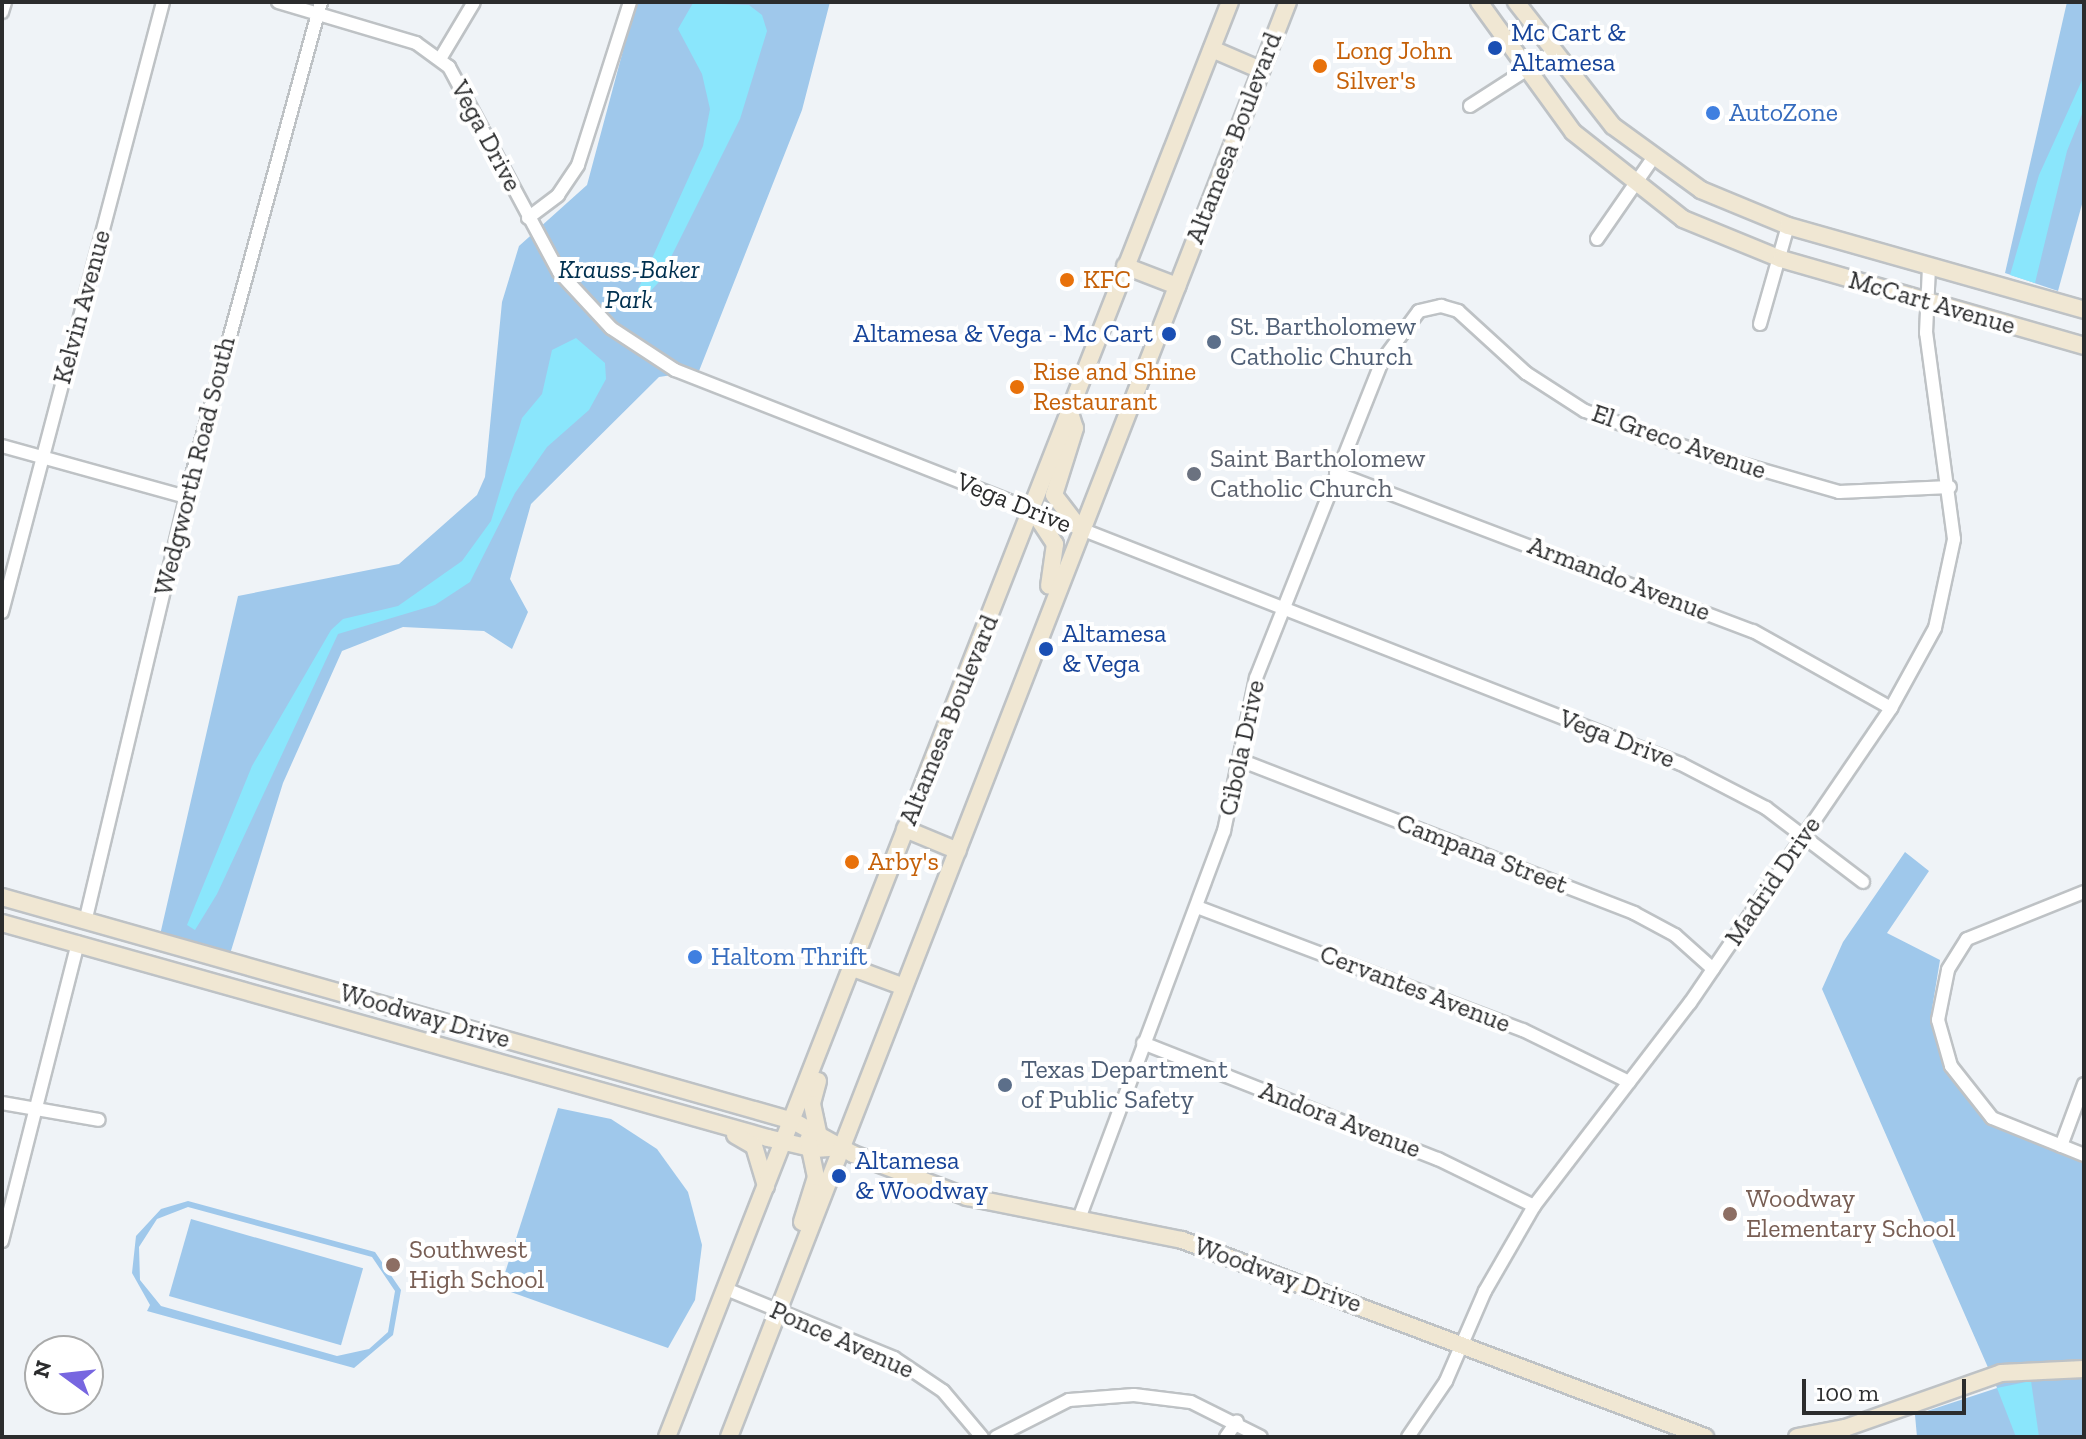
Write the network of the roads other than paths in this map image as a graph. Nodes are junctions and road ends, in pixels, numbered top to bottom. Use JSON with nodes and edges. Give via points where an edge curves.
{"nodes":[{"id":1,"x":5,"y":2,"type":"edge"},
{"id":2,"x":163,"y":2,"type":"edge"},
{"id":3,"x":278,"y":2,"type":"edge"},
{"id":4,"x":474,"y":2,"type":"edge"},
{"id":5,"x":630,"y":2,"type":"edge"},
{"id":6,"x":1230,"y":2,"type":"edge"},
{"id":7,"x":1288,"y":2,"type":"edge"},
{"id":8,"x":1479,"y":2,"type":"edge"},
{"id":9,"x":1516,"y":2,"type":"edge"},
{"id":10,"x":320,"y":7,"type":"edge"},
{"id":11,"x":2,"y":12,"type":"edge"},
{"id":12,"x":1212,"y":49,"type":"junction"},
{"id":13,"x":1551,"y":54,"type":"junction"},
{"id":14,"x":440,"y":59,"type":"junction"},
{"id":15,"x":1261,"y":70,"type":"junction"},
{"id":16,"x":1525,"y":71,"type":"junction"},
{"id":17,"x":1470,"y":106,"type":"dead end"},
{"id":18,"x":1653,"y":158,"type":"junction"},
{"id":19,"x":1638,"y":188,"type":"junction"},
{"id":20,"x":528,"y":218,"type":"junction"},
{"id":21,"x":1788,"y":226,"type":"junction"},
{"id":22,"x":1597,"y":239,"type":"dead end"},
{"id":23,"x":1781,"y":259,"type":"junction"},
{"id":24,"x":1125,"y":266,"type":"junction"},
{"id":25,"x":1929,"y":266,"type":"junction"},
{"id":26,"x":1177,"y":286,"type":"junction"},
{"id":27,"x":1924,"y":300,"type":"junction"},
{"id":28,"x":1441,"y":306,"type":"joint"},
{"id":29,"x":2084,"y":310,"type":"edge"},
{"id":30,"x":1760,"y":324,"type":"dead end"},
{"id":31,"x":2084,"y":346,"type":"edge"},
{"id":32,"x":1069,"y":410,"type":"junction"},
{"id":33,"x":2,"y":446,"type":"edge"},
{"id":34,"x":42,"y":457,"type":"junction"},
{"id":35,"x":1336,"y":473,"type":"junction"},
{"id":36,"x":1950,"y":487,"type":"junction"},
{"id":37,"x":186,"y":497,"type":"junction"},
{"id":38,"x":1032,"y":509,"type":"junction"},
{"id":39,"x":1081,"y":530,"type":"junction"},
{"id":40,"x":1283,"y":609,"type":"junction"},
{"id":41,"x":2,"y":612,"type":"edge"},
{"id":42,"x":1038,"y":642,"type":"junction"},
{"id":43,"x":1891,"y":708,"type":"junction"},
{"id":44,"x":1240,"y":760,"type":"junction"},
{"id":45,"x":905,"y":829,"type":"junction"},
{"id":46,"x":1804,"y":836,"type":"junction"},
{"id":47,"x":958,"y":851,"type":"junction"},
{"id":48,"x":1863,"y":882,"type":"dead end"},
{"id":49,"x":2084,"y":892,"type":"edge"},
{"id":50,"x":2,"y":897,"type":"edge"},
{"id":51,"x":1197,"y":907,"type":"junction"},
{"id":52,"x":85,"y":922,"type":"junction"},
{"id":53,"x":2,"y":923,"type":"edge"},
{"id":54,"x":117,"y":931,"type":"junction"},
{"id":55,"x":58,"y":938,"type":"junction"},
{"id":56,"x":78,"y":943,"type":"junction"},
{"id":57,"x":853,"y":968,"type":"junction"},
{"id":58,"x":1713,"y":969,"type":"junction"},
{"id":59,"x":904,"y":987,"type":"junction"},
{"id":60,"x":834,"y":1018,"type":"junction"},
{"id":61,"x":1143,"y":1043,"type":"junction"},
{"id":62,"x":669,"y":1082,"type":"junction"},
{"id":63,"x":1629,"y":1082,"type":"junction"},
{"id":64,"x":2084,"y":1084,"type":"edge"},
{"id":65,"x":2,"y":1103,"type":"edge"},
{"id":66,"x":36,"y":1106,"type":"junction"},
{"id":67,"x":661,"y":1109,"type":"junction"},
{"id":68,"x":99,"y":1120,"type":"dead end"},
{"id":69,"x":793,"y":1121,"type":"junction"},
{"id":70,"x":713,"y":1123,"type":"junction"},
{"id":71,"x":817,"y":1130,"type":"junction"},
{"id":72,"x":784,"y":1142,"type":"junction"},
{"id":73,"x":2061,"y":1146,"type":"junction"},
{"id":74,"x":827,"y":1148,"type":"junction"},
{"id":75,"x":2084,"y":1155,"type":"edge"},
{"id":76,"x":766,"y":1188,"type":"junction"},
{"id":77,"x":1534,"y":1206,"type":"junction"},
{"id":78,"x":1080,"y":1216,"type":"junction"},
{"id":79,"x":2,"y":1241,"type":"edge"},
{"id":80,"x":796,"y":1269,"type":"junction"},
{"id":81,"x":726,"y":1289,"type":"junction"},
{"id":82,"x":780,"y":1310,"type":"junction"},
{"id":83,"x":1464,"y":1342,"type":"junction"},
{"id":84,"x":2084,"y":1369,"type":"edge"},
{"id":85,"x":1237,"y":1421,"type":"junction"},
{"id":86,"x":1846,"y":1432,"type":"edge"},
{"id":87,"x":667,"y":1437,"type":"edge"},
{"id":88,"x":729,"y":1437,"type":"edge"},
{"id":89,"x":982,"y":1437,"type":"edge"},
{"id":90,"x":996,"y":1437,"type":"edge"},
{"id":91,"x":1226,"y":1437,"type":"edge"},
{"id":92,"x":1261,"y":1437,"type":"edge"},
{"id":93,"x":1408,"y":1437,"type":"edge"},
{"id":94,"x":1705,"y":1437,"type":"edge"},
{"id":95,"x":1797,"y":1437,"type":"edge"}],
"edges":[{"from":1,"to":11,"type":"street"},
{"from":2,"to":34,"type":"street","name":"Kelvin Avenue"},
{"from":3,"to":10,"type":"street","name":"Vega Drive"},
{"from":4,"to":14,"type":"street"},
{"from":5,"to":20,"type":"street","via":[[578,165],[558,195]]},
{"from":6,"to":12,"type":"main road","name":"Altamesa Boulevard"},
{"from":7,"to":15,"type":"main road","name":"Altamesa Boulevard"},
{"from":8,"to":16,"type":"main road","name":"McCart Avenue"},
{"from":9,"to":13,"type":"main road","name":"McCart Avenue"},
{"from":10,"to":14,"type":"street","name":"Vega Drive","via":[[416,43]]},
{"from":10,"to":37,"type":"street","name":"Wedgworth Road South"},
{"from":12,"to":15,"type":"main road"},
{"from":12,"to":24,"type":"main road","name":"Altamesa Boulevard"},
{"from":13,"to":16,"type":"street"},
{"from":13,"to":18,"type":"main road","name":"McCart Avenue","via":[[1613,126]]},
{"from":14,"to":20,"type":"street","name":"Vega Drive","via":[[473,105]]},
{"from":15,"to":26,"type":"main road","name":"Altamesa Boulevard"},
{"from":16,"to":17,"type":"street"},
{"from":16,"to":19,"type":"main road","name":"McCart Avenue","via":[[1573,132]]},
{"from":18,"to":19,"type":"street"},
{"from":18,"to":21,"type":"main road","name":"McCart Avenue","via":[[1701,190]]},
{"from":19,"to":22,"type":"street"},
{"from":19,"to":23,"type":"main road","name":"McCart Avenue","via":[[1683,219]]},
{"from":20,"to":38,"type":"street","name":"Vega Drive","via":[[575,292],[643,352],[675,370]]},
{"from":21,"to":23,"type":"street"},
{"from":21,"to":25,"type":"main road","name":"McCart Avenue"},
{"from":23,"to":27,"type":"main road","name":"McCart Avenue"},
{"from":23,"to":30,"type":"street"},
{"from":24,"to":26,"type":"main road"},
{"from":24,"to":32,"type":"main road","name":"Altamesa Boulevard"},
{"from":25,"to":27,"type":"street","name":"Madrid Drive"},
{"from":25,"to":29,"type":"main road","name":"McCart Avenue"},
{"from":26,"to":39,"type":"main road","name":"Altamesa Boulevard"},
{"from":27,"to":31,"type":"main road","name":"McCart Avenue"},
{"from":27,"to":36,"type":"street","name":"Madrid Drive"},
{"from":28,"to":35,"type":"street","name":"Cibola Drive","via":[[1419,311],[1392,342]]},
{"from":28,"to":36,"type":"street","name":"El Greco Avenue","via":[[1458,311],[1526,373],[1610,422],[1817,488],[1864,494]]},
{"from":32,"to":38,"type":"main road","name":"Altamesa Boulevard"},
{"from":32,"to":39,"type":"main road","via":[[1075,428],[1054,495]]},
{"from":33,"to":34,"type":"street"},
{"from":34,"to":37,"type":"street"},
{"from":34,"to":41,"type":"street","name":"Kelvin Avenue"},
{"from":35,"to":40,"type":"street","name":"Cibola Drive"},
{"from":35,"to":43,"type":"street","name":"Armando Avenue","via":[[1753,631]]},
{"from":36,"to":43,"type":"street","name":"Madrid Drive","via":[[1954,539],[1944,601]]},
{"from":37,"to":52,"type":"street","name":"Wedgworth Road South"},
{"from":38,"to":39,"type":"street","name":"Vega Drive"},
{"from":38,"to":42,"type":"main road","via":[[1045,520],[1057,555]]},
{"from":38,"to":45,"type":"main road","name":"Altamesa Boulevard"},
{"from":39,"to":40,"type":"street","name":"Vega Drive"},
{"from":39,"to":42,"type":"main road","name":"Altamesa Boulevard"},
{"from":40,"to":44,"type":"street","name":"Cibola Drive","via":[[1256,678]]},
{"from":40,"to":46,"type":"street","name":"Vega Drive","via":[[1681,764],[1731,787]]},
{"from":42,"to":47,"type":"main road","name":"Altamesa Boulevard"},
{"from":43,"to":46,"type":"street","name":"Madrid Drive"},
{"from":44,"to":51,"type":"street","name":"Cibola Drive","via":[[1224,831]]},
{"from":44,"to":58,"type":"street","name":"Campana Street","via":[[1634,913],[1675,935]]},
{"from":45,"to":47,"type":"main road"},
{"from":45,"to":57,"type":"main road","name":"Altamesa Boulevard"},
{"from":46,"to":48,"type":"street","name":"Vega Drive"},
{"from":46,"to":58,"type":"street","name":"Madrid Drive"},
{"from":47,"to":59,"type":"main road","name":"Altamesa Boulevard"},
{"from":49,"to":73,"type":"street","via":[[1967,939],[1948,970],[1939,1006],[1951,1066],[1977,1105],[2006,1127]]},
{"from":50,"to":52,"type":"main road","name":"Woodway Drive"},
{"from":51,"to":61,"type":"street","name":"Cibola Drive"},
{"from":51,"to":63,"type":"street","name":"Cervantes Avenue","via":[[1523,1030]]},
{"from":52,"to":54,"type":"main road","name":"Woodway Drive"},
{"from":52,"to":55,"type":"main road","via":[[69,938]]},
{"from":53,"to":55,"type":"main road","name":"Woodway Drive"},
{"from":54,"to":56,"type":"main road","via":[[89,935]]},
{"from":54,"to":62,"type":"main road","name":"Woodway Drive"},
{"from":55,"to":56,"type":"main road","name":"Woodway Drive"},
{"from":56,"to":66,"type":"street"},
{"from":56,"to":67,"type":"main road","name":"Woodway Drive"},
{"from":57,"to":59,"type":"main road"},
{"from":57,"to":60,"type":"main road","name":"Altamesa Boulevard"},
{"from":58,"to":63,"type":"street","name":"Madrid Drive"},
{"from":59,"to":74,"type":"main road","name":"Altamesa Boulevard"},
{"from":60,"to":69,"type":"main road","name":"Altamesa Boulevard"},
{"from":60,"to":71,"type":"main road","via":[[812,1104]]},
{"from":61,"to":77,"type":"street","name":"Andora Avenue","via":[[1438,1159]]},
{"from":61,"to":78,"type":"street","name":"Cibola Drive"},
{"from":62,"to":67,"type":"main road"},
{"from":62,"to":69,"type":"main road","name":"Woodway Drive"},
{"from":63,"to":77,"type":"street","name":"Madrid Drive"},
{"from":64,"to":73,"type":"street"},
{"from":65,"to":66,"type":"street"},
{"from":66,"to":68,"type":"street"},
{"from":66,"to":79,"type":"street"},
{"from":67,"to":70,"type":"main road","name":"Woodway Drive"},
{"from":69,"to":71,"type":"main road","name":"Woodway Drive"},
{"from":69,"to":72,"type":"main road","name":"Altamesa Boulevard"},
{"from":69,"to":74,"type":"main road"},
{"from":70,"to":72,"type":"main road","name":"Woodway Drive"},
{"from":70,"to":76,"type":"main road","via":[[754,1146]]},
{"from":71,"to":74,"type":"main road","name":"Woodway Drive"},
{"from":72,"to":74,"type":"main road","name":"Woodway Drive"},
{"from":72,"to":76,"type":"main road","name":"Altamesa Boulevard"},
{"from":73,"to":75,"type":"street"},
{"from":74,"to":78,"type":"main road","name":"Woodway Drive","via":[[967,1197]]},
{"from":74,"to":80,"type":"main road","name":"Altamesa Boulevard"},
{"from":74,"to":80,"type":"main road","via":[[792,1252]]},
{"from":76,"to":81,"type":"main road","name":"Altamesa Boulevard"},
{"from":77,"to":83,"type":"street","name":"Madrid Drive"},
{"from":78,"to":83,"type":"main road","name":"Woodway Drive","via":[[1182,1240]]},
{"from":80,"to":82,"type":"main road","name":"Altamesa Boulevard"},
{"from":81,"to":82,"type":"street","name":"Ponce Avenue"},
{"from":81,"to":87,"type":"main road","name":"Altamesa Boulevard"},
{"from":82,"to":88,"type":"main road","name":"Altamesa Boulevard"},
{"from":82,"to":89,"type":"street","name":"Ponce Avenue","via":[[913,1369],[943,1391]]},
{"from":83,"to":93,"type":"street","name":"Madrid Drive","via":[[1434,1402]]},
{"from":83,"to":94,"type":"main road","name":"Woodway Drive","via":[[1649,1420]]},
{"from":84,"to":86,"type":"main road","via":[[2001,1373]]},
{"from":85,"to":90,"type":"street","via":[[1191,1402],[1096,1396],[1043,1409]]},
{"from":85,"to":91,"type":"street"},
{"from":85,"to":92,"type":"street"},
{"from":86,"to":95,"type":"main road"}]}
